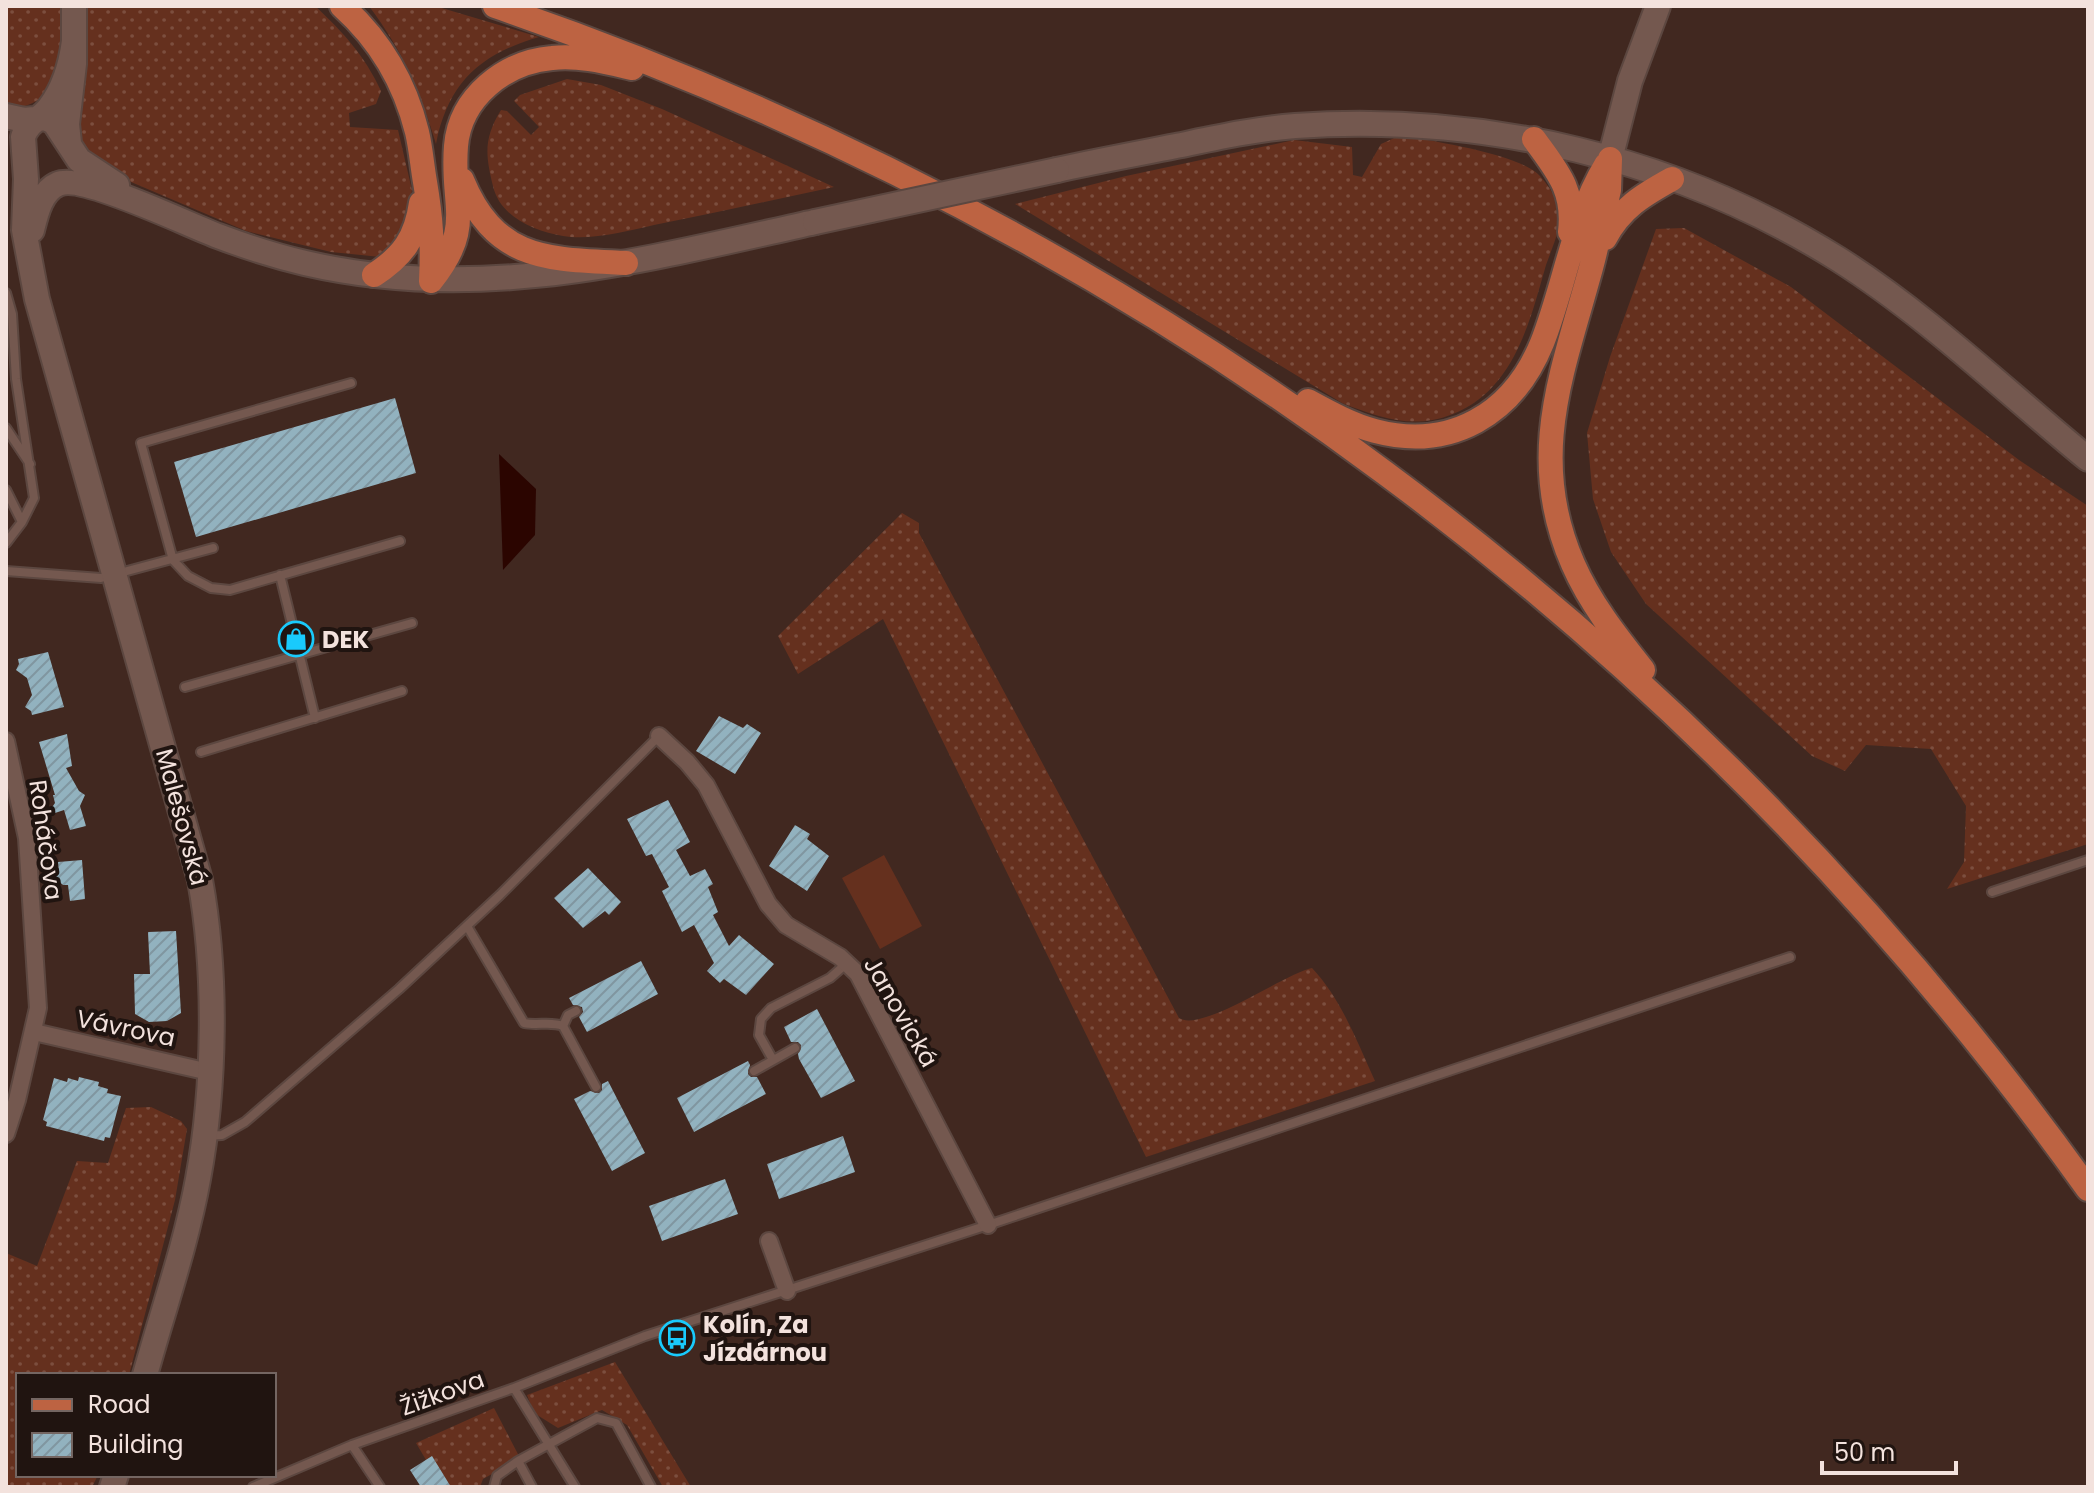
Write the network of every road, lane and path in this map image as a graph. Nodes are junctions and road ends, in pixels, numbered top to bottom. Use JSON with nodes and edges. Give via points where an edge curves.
{"nodes":[{"id":1,"x":74,"y":6,"type":"edge"},
{"id":2,"x":342,"y":6,"type":"edge"},
{"id":3,"x":495,"y":6,"type":"edge"},
{"id":4,"x":1658,"y":6,"type":"edge"},
{"id":5,"x":74,"y":41,"type":"junction"},
{"id":6,"x":704,"y":85,"type":"junction"},
{"id":7,"x":6,"y":116,"type":"edge"},
{"id":8,"x":35,"y":119,"type":"junction"},
{"id":9,"x":6,"y":134,"type":"edge"},
{"id":10,"x":1534,"y":139,"type":"junction"},
{"id":11,"x":69,"y":143,"type":"junction"},
{"id":12,"x":24,"y":155,"type":"junction"},
{"id":13,"x":1610,"y":159,"type":"junction"},
{"id":14,"x":456,"y":163,"type":"junction"},
{"id":15,"x":1672,"y":179,"type":"junction"},
{"id":16,"x":425,"y":181,"type":"junction"},
{"id":17,"x":58,"y":184,"type":"junction"},
{"id":18,"x":171,"y":217,"type":"junction"},
{"id":19,"x":1567,"y":259,"type":"junction"},
{"id":20,"x":626,"y":263,"type":"junction"},
{"id":21,"x":1592,"y":265,"type":"junction"},
{"id":22,"x":30,"y":269,"type":"junction"},
{"id":23,"x":374,"y":275,"type":"junction"},
{"id":24,"x":431,"y":281,"type":"junction"},
{"id":25,"x":6,"y":293,"type":"edge"},
{"id":26,"x":1210,"y":351,"type":"junction"},
{"id":27,"x":6,"y":364,"type":"edge"},
{"id":28,"x":16,"y":379,"type":"junction"},
{"id":29,"x":351,"y":383,"type":"dead end"},
{"id":30,"x":6,"y":428,"type":"edge"},
{"id":31,"x":2088,"y":459,"type":"edge"},
{"id":32,"x":31,"y":466,"type":"junction"},
{"id":33,"x":6,"y":490,"type":"edge"},
{"id":34,"x":22,"y":522,"type":"junction"},
{"id":35,"x":400,"y":541,"type":"dead end"},
{"id":36,"x":6,"y":543,"type":"edge"},
{"id":37,"x":213,"y":548,"type":"dead end"},
{"id":38,"x":173,"y":560,"type":"junction"},
{"id":39,"x":6,"y":571,"type":"edge"},
{"id":40,"x":115,"y":575,"type":"junction"},
{"id":41,"x":280,"y":575,"type":"junction"},
{"id":42,"x":412,"y":623,"type":"dead end"},
{"id":43,"x":300,"y":655,"type":"junction"},
{"id":44,"x":185,"y":687,"type":"dead end"},
{"id":45,"x":402,"y":691,"type":"dead end"},
{"id":46,"x":315,"y":718,"type":"junction"},
{"id":47,"x":1689,"y":728,"type":"junction"},
{"id":48,"x":659,"y":736,"type":"joint"},
{"id":49,"x":6,"y":741,"type":"edge"},
{"id":50,"x":201,"y":752,"type":"dead end"},
{"id":51,"x":2088,"y":860,"type":"edge"},
{"id":52,"x":1992,"y":892,"type":"dead end"},
{"id":53,"x":467,"y":926,"type":"junction"},
{"id":54,"x":1790,"y":957,"type":"dead end"},
{"id":55,"x":847,"y":963,"type":"junction"},
{"id":56,"x":576,"y":1011,"type":"dead end"},
{"id":57,"x":563,"y":1026,"type":"junction"},
{"id":58,"x":34,"y":1032,"type":"junction"},
{"id":59,"x":795,"y":1048,"type":"dead end"},
{"id":60,"x":773,"y":1060,"type":"junction"},
{"id":61,"x":754,"y":1071,"type":"dead end"},
{"id":62,"x":209,"y":1072,"type":"junction"},
{"id":63,"x":596,"y":1087,"type":"dead end"},
{"id":64,"x":6,"y":1134,"type":"edge"},
{"id":65,"x":205,"y":1136,"type":"junction"},
{"id":66,"x":2088,"y":1189,"type":"edge"},
{"id":67,"x":988,"y":1225,"type":"junction"},
{"id":68,"x":769,"y":1241,"type":"dead end"},
{"id":69,"x":787,"y":1291,"type":"junction"},
{"id":70,"x":146,"y":1373,"type":"edge"},
{"id":71,"x":514,"y":1388,"type":"junction"},
{"id":72,"x":549,"y":1444,"type":"junction"},
{"id":73,"x":352,"y":1445,"type":"junction"},
{"id":74,"x":518,"y":1461,"type":"junction"},
{"id":75,"x":267,"y":1485,"type":"edge"},
{"id":76,"x":253,"y":1487,"type":"edge"},
{"id":77,"x":380,"y":1487,"type":"edge"},
{"id":78,"x":494,"y":1487,"type":"edge"},
{"id":79,"x":532,"y":1487,"type":"edge"},
{"id":80,"x":575,"y":1487,"type":"edge"},
{"id":81,"x":651,"y":1487,"type":"edge"}],
"edges":[{"from":1,"to":5,"type":"main road"},
{"from":2,"to":16,"type":"main road","via":[[370,34],[394,70],[418,134]]},
{"from":3,"to":6,"type":"main road"},
{"from":4,"to":13,"type":"main road","via":[[1630,81]]},
{"from":5,"to":8,"type":"main road","via":[[59,91]]},
{"from":5,"to":11,"type":"main road"},
{"from":6,"to":14,"type":"main road","via":[[585,59],[531,62],[488,84],[471,102],[457,136]]},
{"from":6,"to":26,"type":"main road","via":[[965,207]]},
{"from":7,"to":8,"type":"main road"},
{"from":8,"to":11,"type":"main road","via":[[54,122]]},
{"from":8,"to":12,"type":"main road","via":[[25,131]]},
{"from":9,"to":12,"type":"main road"},
{"from":10,"to":13,"type":"main road"},
{"from":10,"to":19,"type":"main road","via":[[1569,193]]},
{"from":10,"to":20,"type":"main road","bridge":true,"via":[[1427,125],[1293,126],[1234,134]]},
{"from":11,"to":17,"type":"main road","via":[[70,166]]},
{"from":11,"to":18,"type":"main road","via":[[85,165]]},
{"from":12,"to":17,"type":"main road","via":[[39,181]]},
{"from":12,"to":22,"type":"main road"},
{"from":13,"to":15,"type":"main road"},
{"from":13,"to":19,"type":"main road","via":[[1593,186]]},
{"from":13,"to":21,"type":"main road","via":[[1609,190]]},
{"from":14,"to":20,"type":"main road","via":[[480,216],[506,240],[549,258]]},
{"from":14,"to":24,"type":"main road","via":[[457,237]]},
{"from":15,"to":21,"type":"main road","via":[[1617,217]]},
{"from":15,"to":31,"type":"main road","via":[[1730,201],[1839,260],[1899,302]]},
{"from":16,"to":23,"type":"main road","via":[[409,244]]},
{"from":16,"to":24,"type":"main road","via":[[431,208]]},
{"from":17,"to":18,"type":"main road","via":[[81,183]]},
{"from":17,"to":22,"type":"main road","via":[[43,199],[34,223]]},
{"from":18,"to":23,"type":"main road","via":[[262,252]]},
{"from":19,"to":26,"type":"main road","via":[[1542,342],[1520,383],[1489,415],[1459,430],[1414,436],[1376,432]]},
{"from":20,"to":24,"type":"main road","via":[[511,279]]},
{"from":21,"to":47,"type":"main road","via":[[1552,414],[1551,477],[1560,529],[1604,621]]},
{"from":22,"to":40,"type":"main road","name":"Malešovská"},
{"from":23,"to":24,"type":"main road"},
{"from":25,"to":28,"type":"lane"},
{"from":26,"to":47,"type":"main road","via":[[1412,491],[1550,603]]},
{"from":27,"to":28,"type":"lane"},
{"from":28,"to":32,"type":"lane"},
{"from":29,"to":38,"type":"lane","via":[[141,443]]},
{"from":30,"to":32,"type":"lane"},
{"from":32,"to":34,"type":"lane","via":[[34,498]]},
{"from":33,"to":34,"type":"lane"},
{"from":34,"to":36,"type":"lane"},
{"from":35,"to":41,"type":"lane"},
{"from":37,"to":38,"type":"lane"},
{"from":38,"to":40,"type":"lane"},
{"from":38,"to":41,"type":"lane","via":[[211,588],[230,590]]},
{"from":39,"to":40,"type":"lane"},
{"from":40,"to":62,"type":"main road","name":"Malešovská","via":[[200,880],[210,947]]},
{"from":41,"to":43,"type":"lane"},
{"from":42,"to":43,"type":"lane"},
{"from":43,"to":44,"type":"lane"},
{"from":43,"to":46,"type":"lane"},
{"from":45,"to":46,"type":"lane"},
{"from":46,"to":50,"type":"lane"},
{"from":47,"to":66,"type":"main road","via":[[1756,794],[1950,1008]]},
{"from":48,"to":53,"type":"lane"},
{"from":48,"to":55,"type":"street","name":"Janovická","via":[[706,785],[768,904],[786,925]]},
{"from":49,"to":58,"type":"street","name":"Roháčova","via":[[27,838],[38,1008]]},
{"from":51,"to":52,"type":"lane"},
{"from":53,"to":57,"type":"lane","via":[[524,1023]]},
{"from":53,"to":65,"type":"lane","via":[[245,1122],[222,1135]]},
{"from":54,"to":67,"type":"lane","name":"Žižkova"},
{"from":55,"to":60,"type":"lane","via":[[761,1019],[759,1035]]},
{"from":55,"to":67,"type":"street","name":"Janovická","via":[[858,974]]},
{"from":56,"to":57,"type":"lane"},
{"from":57,"to":63,"type":"lane"},
{"from":58,"to":62,"type":"street","name":"Vávrova"},
{"from":58,"to":64,"type":"street","name":"Roháčova"},
{"from":59,"to":60,"type":"lane"},
{"from":60,"to":61,"type":"lane"},
{"from":62,"to":65,"type":"main road","name":"Malešovská"},
{"from":65,"to":70,"type":"main road","name":"Malešovská"},
{"from":67,"to":69,"type":"lane","name":"Žižkova"},
{"from":68,"to":69,"type":"street"},
{"from":69,"to":71,"type":"lane","name":"Žižkova","via":[[645,1336]]},
{"from":71,"to":72,"type":"lane"},
{"from":71,"to":73,"type":"lane","name":"Žižkova"},
{"from":72,"to":74,"type":"lane"},
{"from":72,"to":80,"type":"lane"},
{"from":72,"to":81,"type":"lane","via":[[597,1418],[616,1423]]},
{"from":73,"to":75,"type":"lane","name":"Žižkova"},
{"from":73,"to":77,"type":"lane"},
{"from":74,"to":78,"type":"lane","via":[[497,1476]]},
{"from":74,"to":79,"type":"lane"},
{"from":75,"to":76,"type":"lane","name":"Žižkova"}]}
